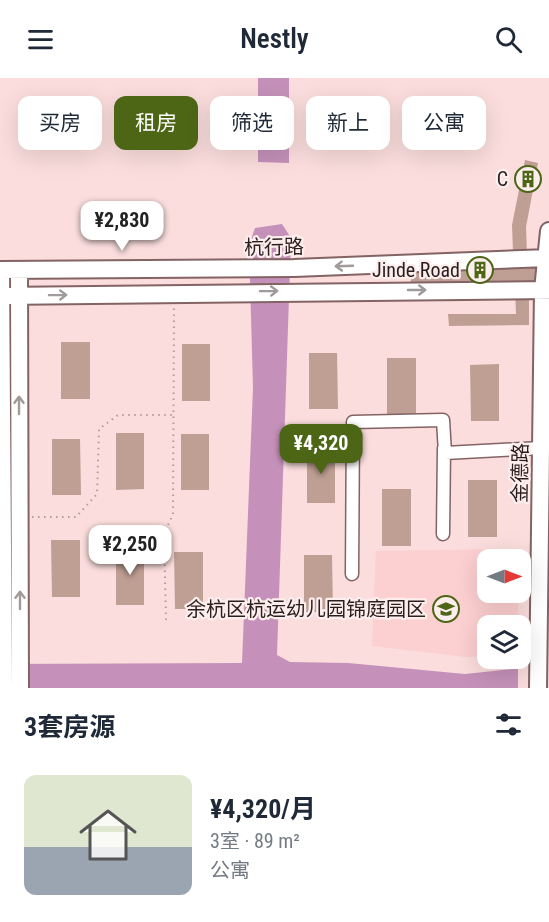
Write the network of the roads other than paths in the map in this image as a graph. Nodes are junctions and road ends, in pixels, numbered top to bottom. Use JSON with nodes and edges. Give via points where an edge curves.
{"nodes":[{"id":1,"x":549,"y":231,"type":"edge"},
{"id":2,"x":547,"y":258,"type":"edge"},
{"id":3,"x":1,"y":270,"type":"edge"},
{"id":4,"x":19,"y":270,"type":"junction"},
{"id":5,"x":546,"y":290,"type":"edge"},
{"id":6,"x":1,"y":296,"type":"edge"},
{"id":7,"x":19,"y":296,"type":"junction"},
{"id":8,"x":444,"y":447,"type":"junction"},
{"id":9,"x":541,"y":448,"type":"junction"},
{"id":10,"x":443,"y":534,"type":"dead end"},
{"id":11,"x":352,"y":574,"type":"dead end"},
{"id":12,"x":12,"y":658,"type":"junction"},
{"id":13,"x":4,"y":688,"type":"edge"},
{"id":14,"x":20,"y":688,"type":"edge"},
{"id":15,"x":538,"y":688,"type":"edge"}],
"edges":[{"from":1,"to":2,"type":"street","name":"金德路"},
{"from":2,"to":4,"type":"street","name":"杭行路","one_way":true,"via":[[294,268]]},
{"from":2,"to":5,"type":"street","name":"金德路"},
{"from":3,"to":4,"type":"street","name":"杭行路"},
{"from":3,"to":6,"type":"street"},
{"from":4,"to":7,"type":"street"},
{"from":7,"to":5,"type":"street","one_way":true},
{"from":5,"to":9,"type":"street","name":"金德路"},
{"from":6,"to":7,"type":"street"},
{"from":6,"to":12,"type":"street"},
{"from":12,"to":7,"type":"street","one_way":true,"via":[[20,517]]},
{"from":8,"to":9,"type":"street","via":[[445,453]]},
{"from":8,"to":10,"type":"street"},
{"from":8,"to":11,"type":"street","via":[[443,420],[353,422]]},
{"from":9,"to":15,"type":"street","name":"金德路"},
{"from":12,"to":13,"type":"street"},
{"from":12,"to":14,"type":"street"}]}
